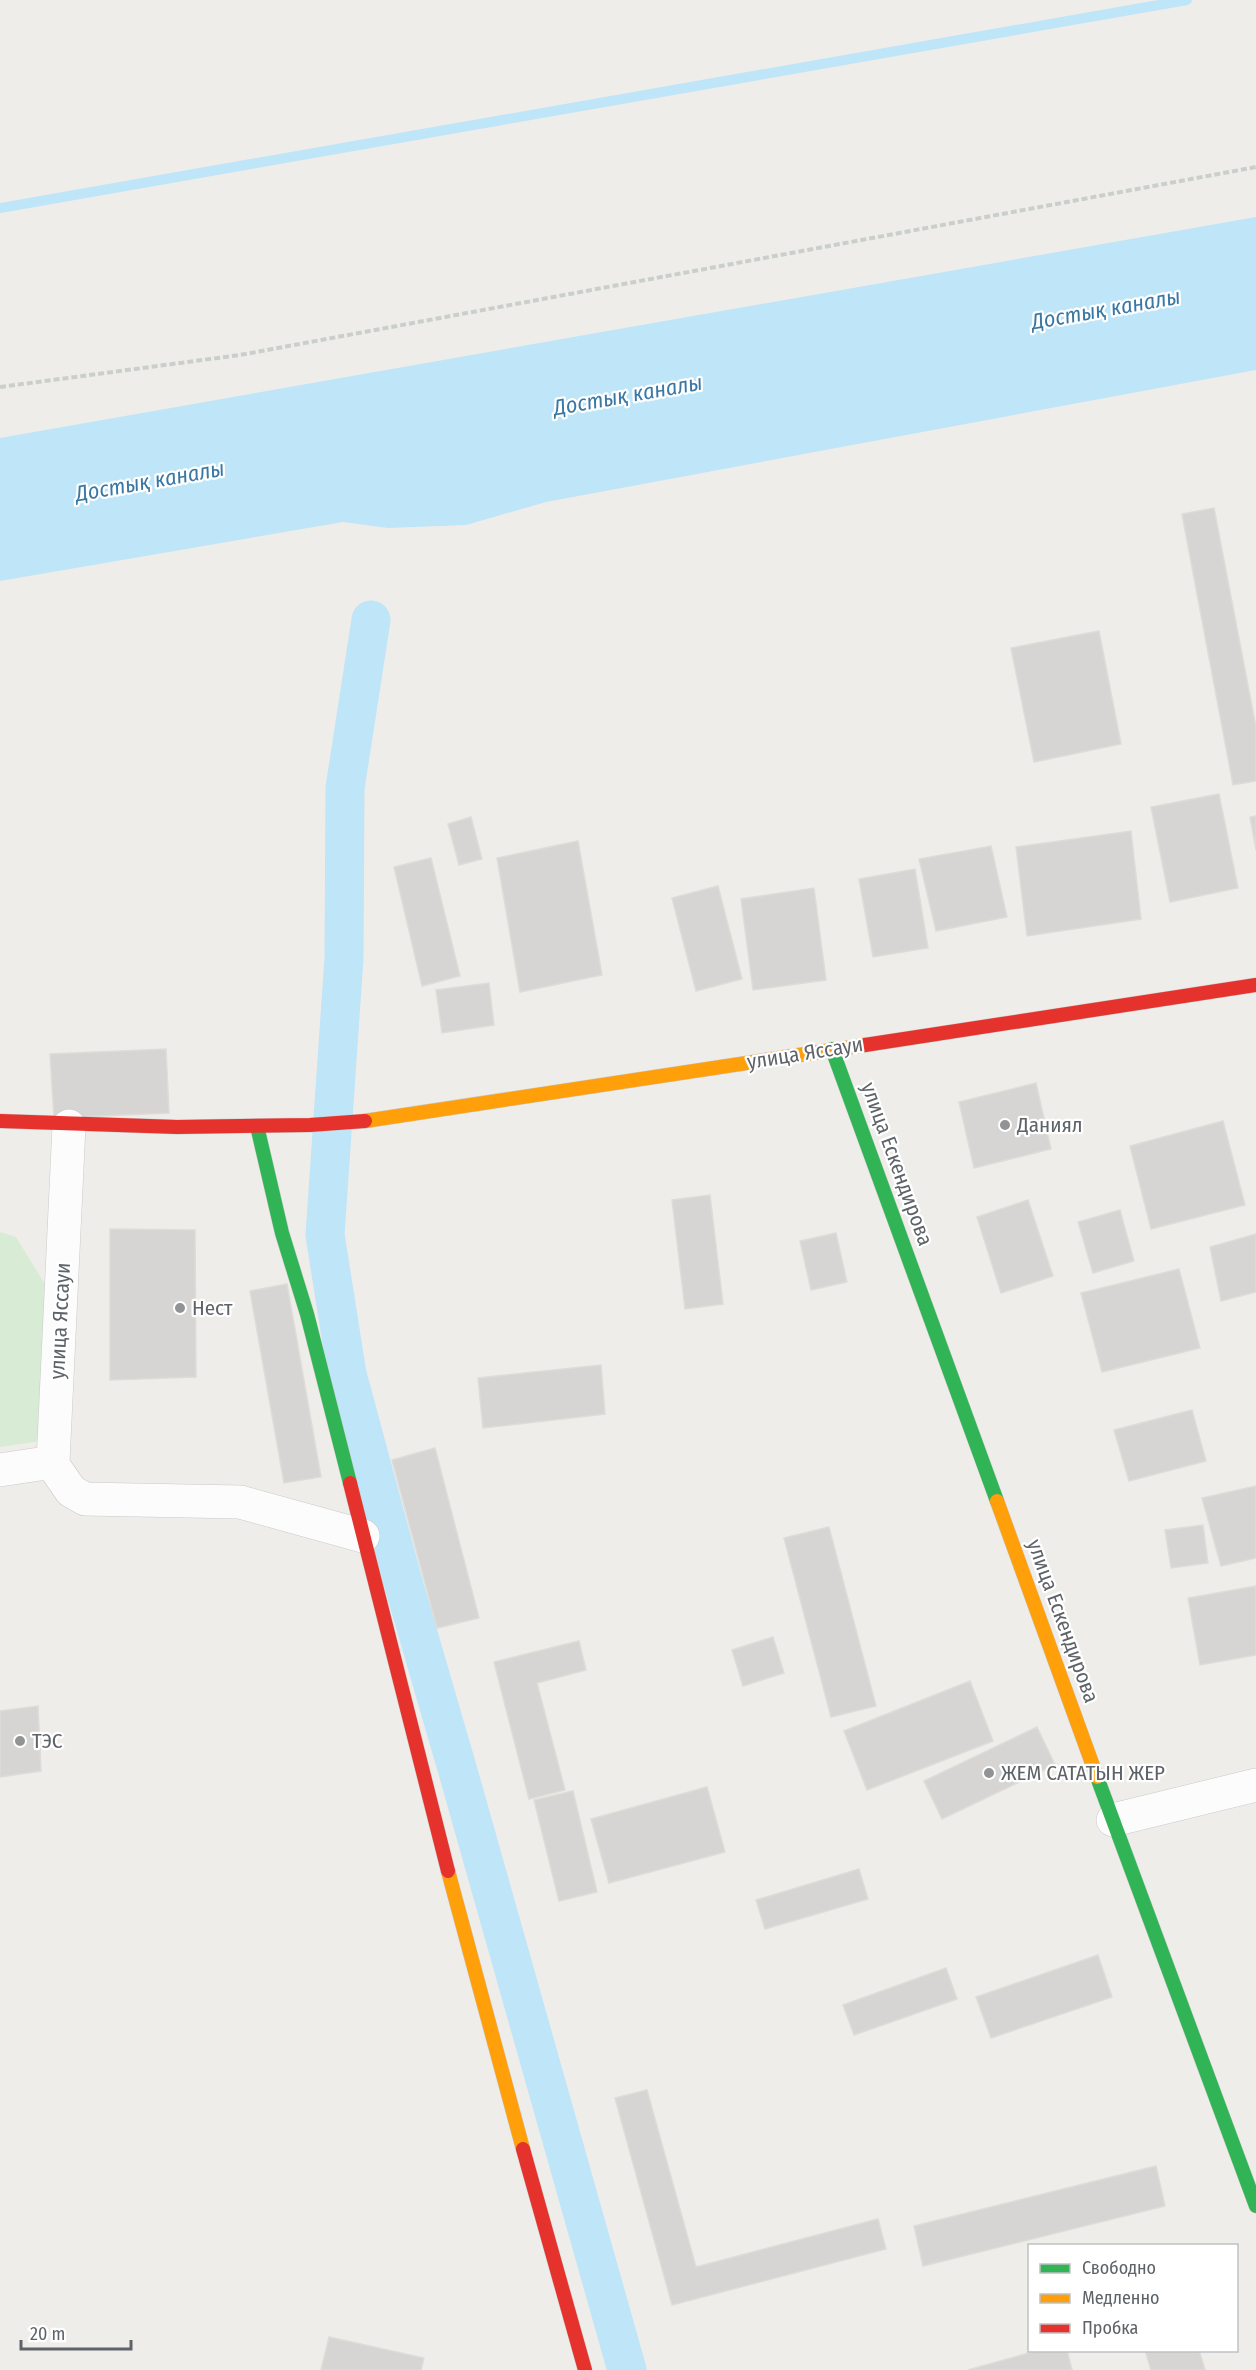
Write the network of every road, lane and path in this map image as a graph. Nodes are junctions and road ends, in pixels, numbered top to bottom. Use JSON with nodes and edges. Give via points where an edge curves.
{"nodes":[{"id":1,"x":1256,"y":167,"type":"edge"},
{"id":2,"x":0,"y":387,"type":"edge"},
{"id":3,"x":1256,"y":985,"type":"edge"},
{"id":4,"x":832,"y":1048,"type":"junction"},
{"id":5,"x":0,"y":1121,"type":"edge"},
{"id":6,"x":69,"y":1126,"type":"junction"},
{"id":7,"x":257,"y":1126,"type":"junction"},
{"id":8,"x":51,"y":1462,"type":"junction"},
{"id":9,"x":0,"y":1470,"type":"edge"},
{"id":10,"x":363,"y":1536,"type":"junction"},
{"id":11,"x":1256,"y":1785,"type":"edge"},
{"id":12,"x":1113,"y":1820,"type":"junction"},
{"id":13,"x":1256,"y":2206,"type":"edge"},
{"id":14,"x":585,"y":2370,"type":"edge"}],
"edges":[{"from":1,"to":2,"type":"path","via":[[240,355]]},
{"from":3,"to":4,"type":"street","name":"улица Яссауи"},
{"from":4,"to":7,"type":"street","name":"улица Яссауи","via":[[354,1123]]},
{"from":4,"to":12,"type":"street","name":"улица Ескендирова"},
{"from":5,"to":6,"type":"street"},
{"from":6,"to":7,"type":"street"},
{"from":6,"to":8,"type":"street","name":"улица Яссауи"},
{"from":7,"to":10,"type":"street"},
{"from":8,"to":9,"type":"street"},
{"from":8,"to":10,"type":"street","via":[[71,1491],[85,1499],[240,1502]]},
{"from":10,"to":14,"type":"street","via":[[470,1959]]},
{"from":11,"to":12,"type":"street"},
{"from":12,"to":13,"type":"street","name":"улица Ескендирова"}]}
